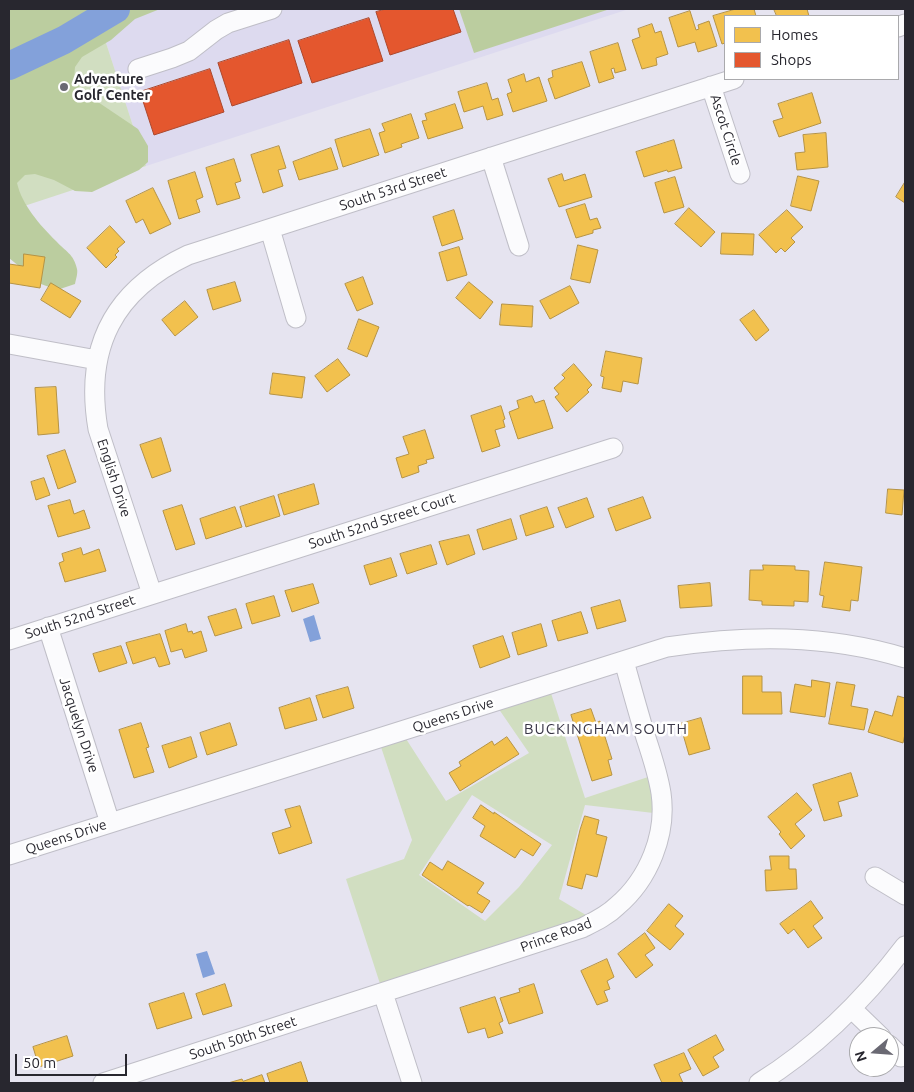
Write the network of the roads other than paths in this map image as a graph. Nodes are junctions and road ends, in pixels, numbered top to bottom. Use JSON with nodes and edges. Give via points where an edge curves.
{"nodes":[{"id":1,"x":272,"y":9,"type":"edge"},
{"id":2,"x":138,"y":69,"type":"dead end"},
{"id":3,"x":731,"y":80,"type":"edge"},
{"id":4,"x":711,"y":86,"type":"junction"},
{"id":5,"x":491,"y":158,"type":"junction"},
{"id":6,"x":740,"y":174,"type":"dead end"},
{"id":7,"x":270,"y":229,"type":"junction"},
{"id":8,"x":519,"y":246,"type":"dead end"},
{"id":9,"x":296,"y":318,"type":"dead end"},
{"id":10,"x":9,"y":344,"type":"edge"},
{"id":11,"x":98,"y":360,"type":"junction"},
{"id":12,"x":613,"y":448,"type":"dead end"},
{"id":13,"x":152,"y":594,"type":"junction"},
{"id":14,"x":48,"y":627,"type":"junction"},
{"id":15,"x":9,"y":640,"type":"edge"},
{"id":16,"x":905,"y":658,"type":"edge"},
{"id":17,"x":624,"y":660,"type":"junction"},
{"id":18,"x":110,"y":823,"type":"junction"},
{"id":19,"x":9,"y":855,"type":"edge"},
{"id":20,"x":876,"y":878,"type":"dead end"},
{"id":21,"x":905,"y":895,"type":"edge"},
{"id":22,"x":905,"y":946,"type":"edge"},
{"id":23,"x":383,"y":993,"type":"junction"},
{"id":24,"x":852,"y":1009,"type":"junction"},
{"id":25,"x":871,"y":1027,"type":"edge"},
{"id":26,"x":103,"y":1083,"type":"edge"},
{"id":27,"x":412,"y":1083,"type":"edge"},
{"id":28,"x":759,"y":1083,"type":"edge"}],
"edges":[{"from":1,"to":2,"type":"street","via":[[228,23],[189,51]]},
{"from":3,"to":4,"type":"street","name":"South 53rd Street"},
{"from":4,"to":5,"type":"street","name":"South 53rd Street"},
{"from":4,"to":6,"type":"street","name":"Ascot Circle"},
{"from":5,"to":7,"type":"street","name":"South 53rd Street"},
{"from":5,"to":8,"type":"street"},
{"from":7,"to":9,"type":"street"},
{"from":7,"to":11,"type":"street","name":"South 53rd Street","via":[[188,255],[146,280],[116,315]]},
{"from":10,"to":11,"type":"street"},
{"from":11,"to":13,"type":"street","name":"English Drive","via":[[94,398],[98,428]]},
{"from":12,"to":13,"type":"street","name":"South 52nd Street Court"},
{"from":13,"to":14,"type":"street","name":"South 52nd Street"},
{"from":14,"to":15,"type":"street","name":"South 52nd Street"},
{"from":14,"to":18,"type":"street","name":"Jacquelyn Drive"},
{"from":16,"to":17,"type":"street","name":"Queens Drive","via":[[842,643],[756,638],[711,640],[667,647]]},
{"from":17,"to":18,"type":"street","name":"Queens Drive"},
{"from":17,"to":23,"type":"street","name":"Prince Road","via":[[657,774],[662,814],[659,837],[645,873],[632,892],[603,917],[582,928]]},
{"from":18,"to":19,"type":"street","name":"Queens Drive"},
{"from":20,"to":21,"type":"street"},
{"from":22,"to":24,"type":"street"},
{"from":23,"to":26,"type":"street","name":"South 50th Street"},
{"from":23,"to":27,"type":"street"},
{"from":24,"to":25,"type":"street"},
{"from":24,"to":28,"type":"street","via":[[817,1041]]}]}
